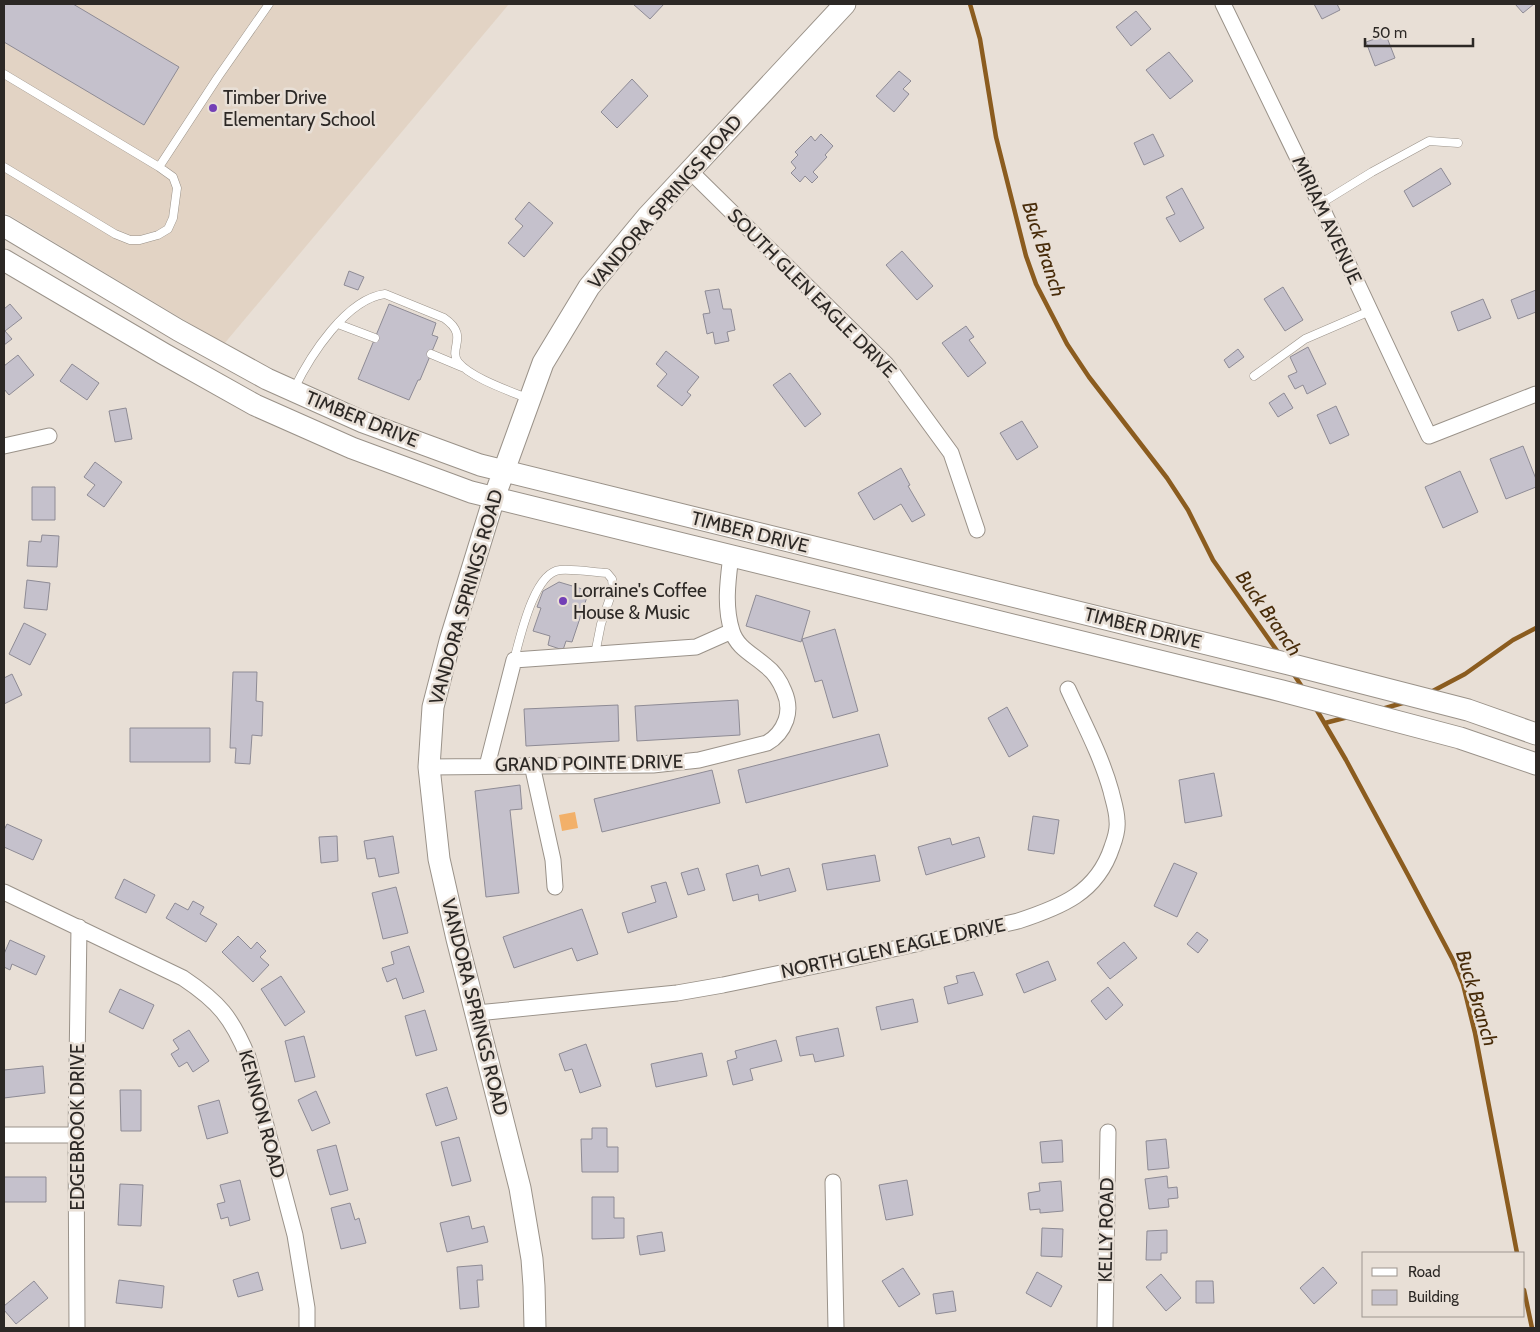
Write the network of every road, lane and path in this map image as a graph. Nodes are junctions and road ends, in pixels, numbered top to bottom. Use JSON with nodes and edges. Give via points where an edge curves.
{"nodes":[{"id":1,"x":269,"y":4,"type":"edge"},
{"id":2,"x":845,"y":4,"type":"edge"},
{"id":3,"x":1222,"y":4,"type":"edge"},
{"id":4,"x":4,"y":74,"type":"edge"},
{"id":5,"x":1458,"y":143,"type":"dead end"},
{"id":6,"x":4,"y":167,"type":"edge"},
{"id":7,"x":159,"y":167,"type":"junction"},
{"id":8,"x":689,"y":170,"type":"junction"},
{"id":9,"x":1320,"y":204,"type":"junction"},
{"id":10,"x":4,"y":226,"type":"edge"},
{"id":11,"x":4,"y":260,"type":"edge"},
{"id":12,"x":1370,"y":311,"type":"junction"},
{"id":13,"x":338,"y":324,"type":"junction"},
{"id":14,"x":375,"y":338,"type":"dead end"},
{"id":15,"x":431,"y":354,"type":"dead end"},
{"id":16,"x":468,"y":370,"type":"junction"},
{"id":17,"x":1254,"y":376,"type":"dead end"},
{"id":18,"x":293,"y":391,"type":"junction"},
{"id":19,"x":1536,"y":394,"type":"edge"},
{"id":20,"x":530,"y":399,"type":"junction"},
{"id":21,"x":49,"y":436,"type":"dead end"},
{"id":22,"x":4,"y":446,"type":"edge"},
{"id":23,"x":504,"y":471,"type":"junction"},
{"id":24,"x":494,"y":498,"type":"junction"},
{"id":25,"x":977,"y":530,"type":"dead end"},
{"id":26,"x":731,"y":555,"type":"junction"},
{"id":27,"x":732,"y":631,"type":"junction"},
{"id":28,"x":595,"y":654,"type":"junction"},
{"id":29,"x":514,"y":660,"type":"junction"},
{"id":30,"x":1068,"y":689,"type":"dead end"},
{"id":31,"x":1536,"y":734,"type":"edge"},
{"id":32,"x":1536,"y":764,"type":"edge"},
{"id":33,"x":532,"y":765,"type":"junction"},
{"id":34,"x":487,"y":766,"type":"junction"},
{"id":35,"x":429,"y":767,"type":"junction"},
{"id":36,"x":555,"y":887,"type":"dead end"},
{"id":37,"x":4,"y":892,"type":"edge"},
{"id":38,"x":79,"y":927,"type":"junction"},
{"id":39,"x":477,"y":1014,"type":"junction"},
{"id":40,"x":1108,"y":1132,"type":"dead end"},
{"id":41,"x":76,"y":1135,"type":"junction"},
{"id":42,"x":4,"y":1136,"type":"edge"},
{"id":43,"x":833,"y":1182,"type":"dead end"},
{"id":44,"x":77,"y":1328,"type":"edge"},
{"id":45,"x":307,"y":1328,"type":"edge"},
{"id":46,"x":535,"y":1328,"type":"edge"},
{"id":47,"x":836,"y":1328,"type":"edge"},
{"id":48,"x":1105,"y":1328,"type":"edge"}],
"edges":[{"from":1,"to":7,"type":"lane"},
{"from":2,"to":8,"type":"main road","name":"VANDORA SPRINGS ROAD"},
{"from":3,"to":9,"type":"street","name":"MIRIAM AVENUE"},
{"from":4,"to":7,"type":"lane"},
{"from":5,"to":9,"type":"lane","via":[[1429,141]]},
{"from":6,"to":7,"type":"lane","via":[[130,240],[158,235],[168,229],[173,218],[178,188],[173,178]]},
{"from":8,"to":20,"type":"main road","name":"VANDORA SPRINGS ROAD","via":[[589,287],[543,363]]},
{"from":8,"to":25,"type":"street","name":"SOUTH GLEN EAGLE DRIVE","via":[[886,364],[951,454]]},
{"from":9,"to":12,"type":"street","name":"MIRIAM AVENUE"},
{"from":10,"to":18,"type":"main road","name":"TIMBER DRIVE","via":[[178,330]]},
{"from":11,"to":24,"type":"main road","name":"TIMBER DRIVE","via":[[255,405],[352,448]]},
{"from":12,"to":17,"type":"lane","via":[[1305,339]]},
{"from":12,"to":19,"type":"street","name":"MIRIAM AVENUE","via":[[1429,436]]},
{"from":13,"to":14,"type":"lane"},
{"from":13,"to":16,"type":"lane","via":[[360,304],[376,295],[394,297],[452,324],[457,332],[457,361]]},
{"from":13,"to":18,"type":"lane","via":[[307,363]]},
{"from":15,"to":16,"type":"lane"},
{"from":16,"to":20,"type":"lane"},
{"from":18,"to":23,"type":"main road","name":"TIMBER DRIVE","via":[[363,422]]},
{"from":20,"to":23,"type":"main road","name":"VANDORA SPRINGS ROAD"},
{"from":21,"to":22,"type":"street"},
{"from":23,"to":24,"type":"main road","name":"VANDORA SPRINGS ROAD"},
{"from":23,"to":31,"type":"main road","name":"TIMBER DRIVE","via":[[1289,664],[1468,710]]},
{"from":24,"to":26,"type":"main road","name":"TIMBER DRIVE"},
{"from":24,"to":35,"type":"main road","name":"VANDORA SPRINGS ROAD","via":[[433,707]]},
{"from":26,"to":27,"type":"street","name":"GRAND POINTE DRIVE","via":[[726,591]]},
{"from":26,"to":32,"type":"main road","name":"TIMBER DRIVE","via":[[1282,691],[1460,738]]},
{"from":27,"to":28,"type":"street","via":[[696,646]]},
{"from":27,"to":33,"type":"street","name":"GRAND POINTE DRIVE","via":[[742,647],[768,666],[778,678],[786,696],[788,715],[773,740],[700,760],[653,765]]},
{"from":28,"to":29,"type":"street"},
{"from":28,"to":29,"type":"lane","via":[[613,589],[612,579],[607,573],[558,570],[542,582],[531,602]]},
{"from":29,"to":34,"type":"street"},
{"from":30,"to":39,"type":"street","name":"NORTH GLEN EAGLE DRIVE","via":[[1105,770],[1117,821],[1108,858],[1092,884],[1074,898],[1018,921],[723,985],[628,999]]},
{"from":33,"to":34,"type":"street","name":"GRAND POINTE DRIVE"},
{"from":33,"to":36,"type":"street","via":[[553,860]]},
{"from":34,"to":35,"type":"street","name":"GRAND POINTE DRIVE"},
{"from":35,"to":39,"type":"main road","name":"VANDORA SPRINGS ROAD","via":[[439,859]]},
{"from":37,"to":38,"type":"street","name":"KENNON ROAD"},
{"from":38,"to":41,"type":"street","name":"EDGEBROOK DRIVE"},
{"from":38,"to":45,"type":"street","name":"KENNON ROAD","via":[[184,978],[204,992],[230,1019],[238,1033],[248,1057],[294,1235],[307,1308]]},
{"from":39,"to":46,"type":"main road","name":"VANDORA SPRINGS ROAD","via":[[520,1188],[532,1259]]},
{"from":40,"to":48,"type":"street","name":"KELLY ROAD"},
{"from":41,"to":42,"type":"street"},
{"from":41,"to":44,"type":"street","name":"EDGEBROOK DRIVE"},
{"from":43,"to":47,"type":"street"}]}
